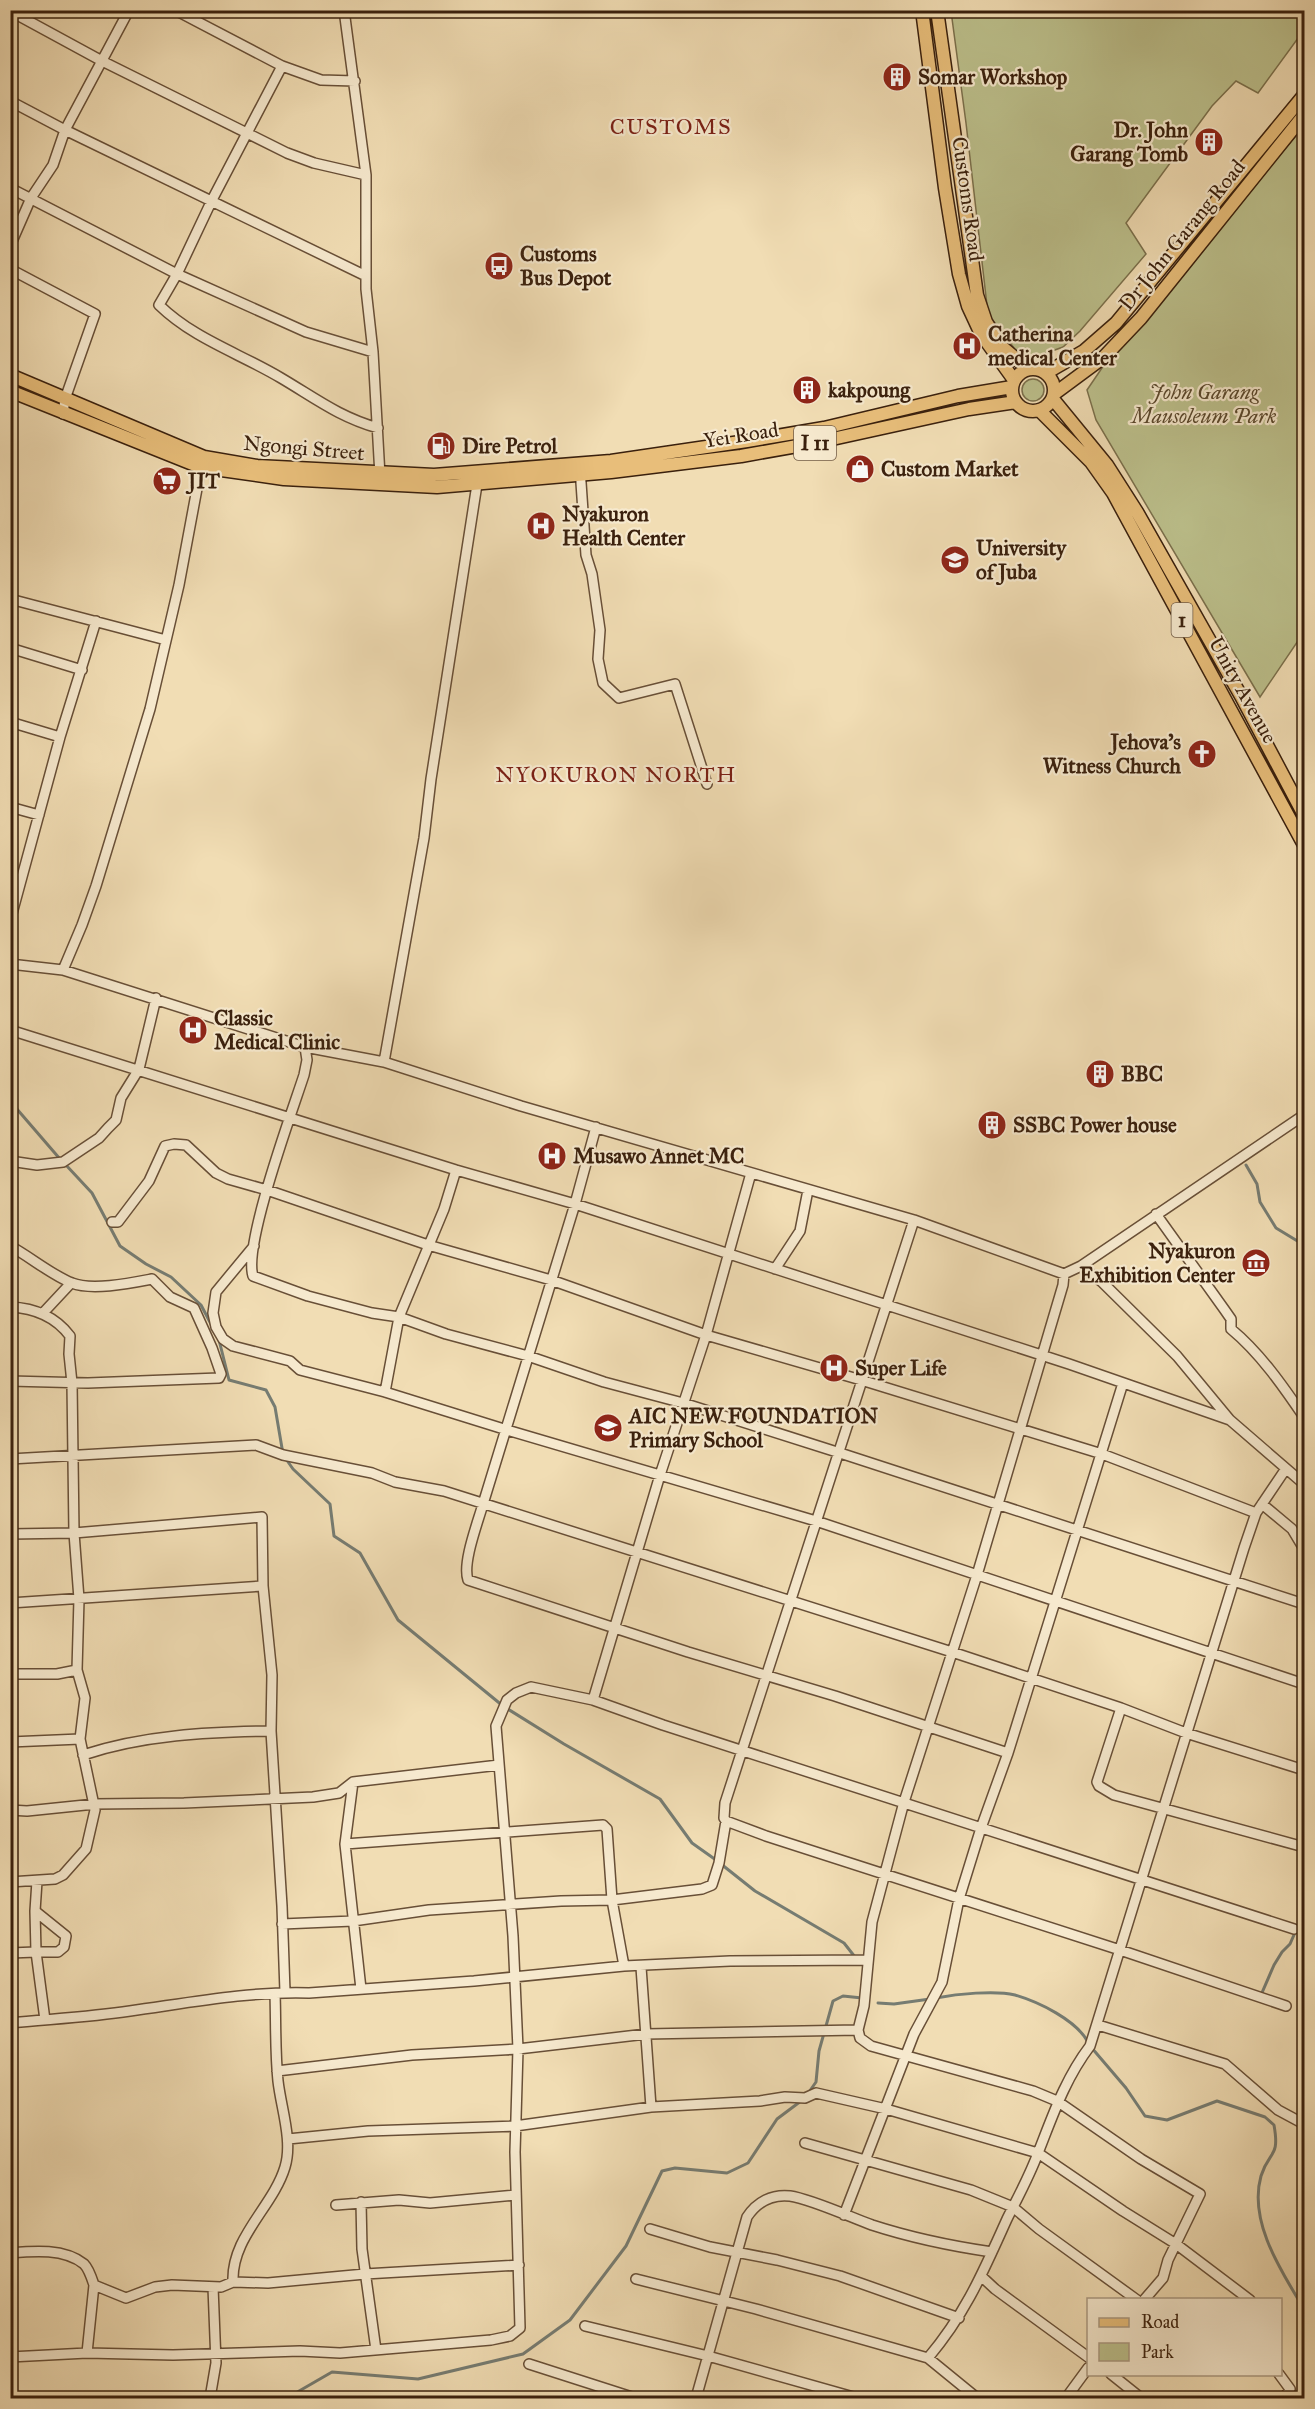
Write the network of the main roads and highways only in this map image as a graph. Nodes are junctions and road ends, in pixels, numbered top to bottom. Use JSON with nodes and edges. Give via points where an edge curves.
{"nodes":[{"id":1,"x":922,"y":10,"type":"edge"},
{"id":2,"x":937,"y":10,"type":"edge"},
{"id":3,"x":1305,"y":95,"type":"edge"},
{"id":4,"x":1305,"y":115,"type":"edge"},
{"id":5,"x":1028,"y":369,"type":"junction"},
{"id":6,"x":1046,"y":373,"type":"junction"},
{"id":7,"x":10,"y":375,"type":"edge"},
{"id":8,"x":1013,"y":383,"type":"junction"},
{"id":9,"x":10,"y":392,"type":"edge"},
{"id":10,"x":1053,"y":396,"type":"junction"},
{"id":11,"x":1016,"y":402,"type":"junction"},
{"id":12,"x":1040,"y":410,"type":"junction"},
{"id":13,"x":202,"y":462,"type":"junction"},
{"id":14,"x":611,"y":467,"type":"junction"},
{"id":15,"x":1305,"y":815,"type":"edge"},
{"id":16,"x":1305,"y":845,"type":"edge"}],
"edges":[{"from":1,"to":8,"type":"main road","name":"Customs Road","via":[[959,274],[972,316]]},
{"from":2,"to":5,"type":"main road","name":"Customs Road","via":[[977,295],[986,322],[1001,346]]},
{"from":3,"to":6,"type":"main road","name":"Dr John Garang Road","via":[[1116,323],[1084,351]]},
{"from":4,"to":10,"type":"main road","name":"Dr John Garang Road","via":[[1141,318],[1104,357]]},
{"from":5,"to":6,"type":"main road"},
{"from":5,"to":8,"type":"main road","via":[[1017,375]]},
{"from":6,"to":10,"type":"main road","number":"1","via":[[1053,382]]},
{"from":7,"to":13,"type":"main road","name":"Ngongi Street"},
{"from":8,"to":11,"type":"main road"},
{"from":8,"to":14,"type":"main road","name":"Yei Road","number":"I 11","via":[[801,433]]},
{"from":9,"to":13,"type":"main road","name":"Ngongi Street"},
{"from":10,"to":12,"type":"main road"},
{"from":10,"to":15,"type":"main road","name":"Unity Avenue","number":"1","via":[[1107,465],[1137,512]]},
{"from":11,"to":12,"type":"main road","number":"1","via":[[1026,410]]},
{"from":11,"to":14,"type":"main road","name":"Yei Road","number":"I 11","via":[[763,452]]},
{"from":12,"to":16,"type":"main road","name":"Unity Avenue","number":"1","via":[[1091,462],[1113,493]]},
{"from":13,"to":14,"type":"main road","name":"Ngongi Street","via":[[380,479],[434,475],[478,479]]}]}
